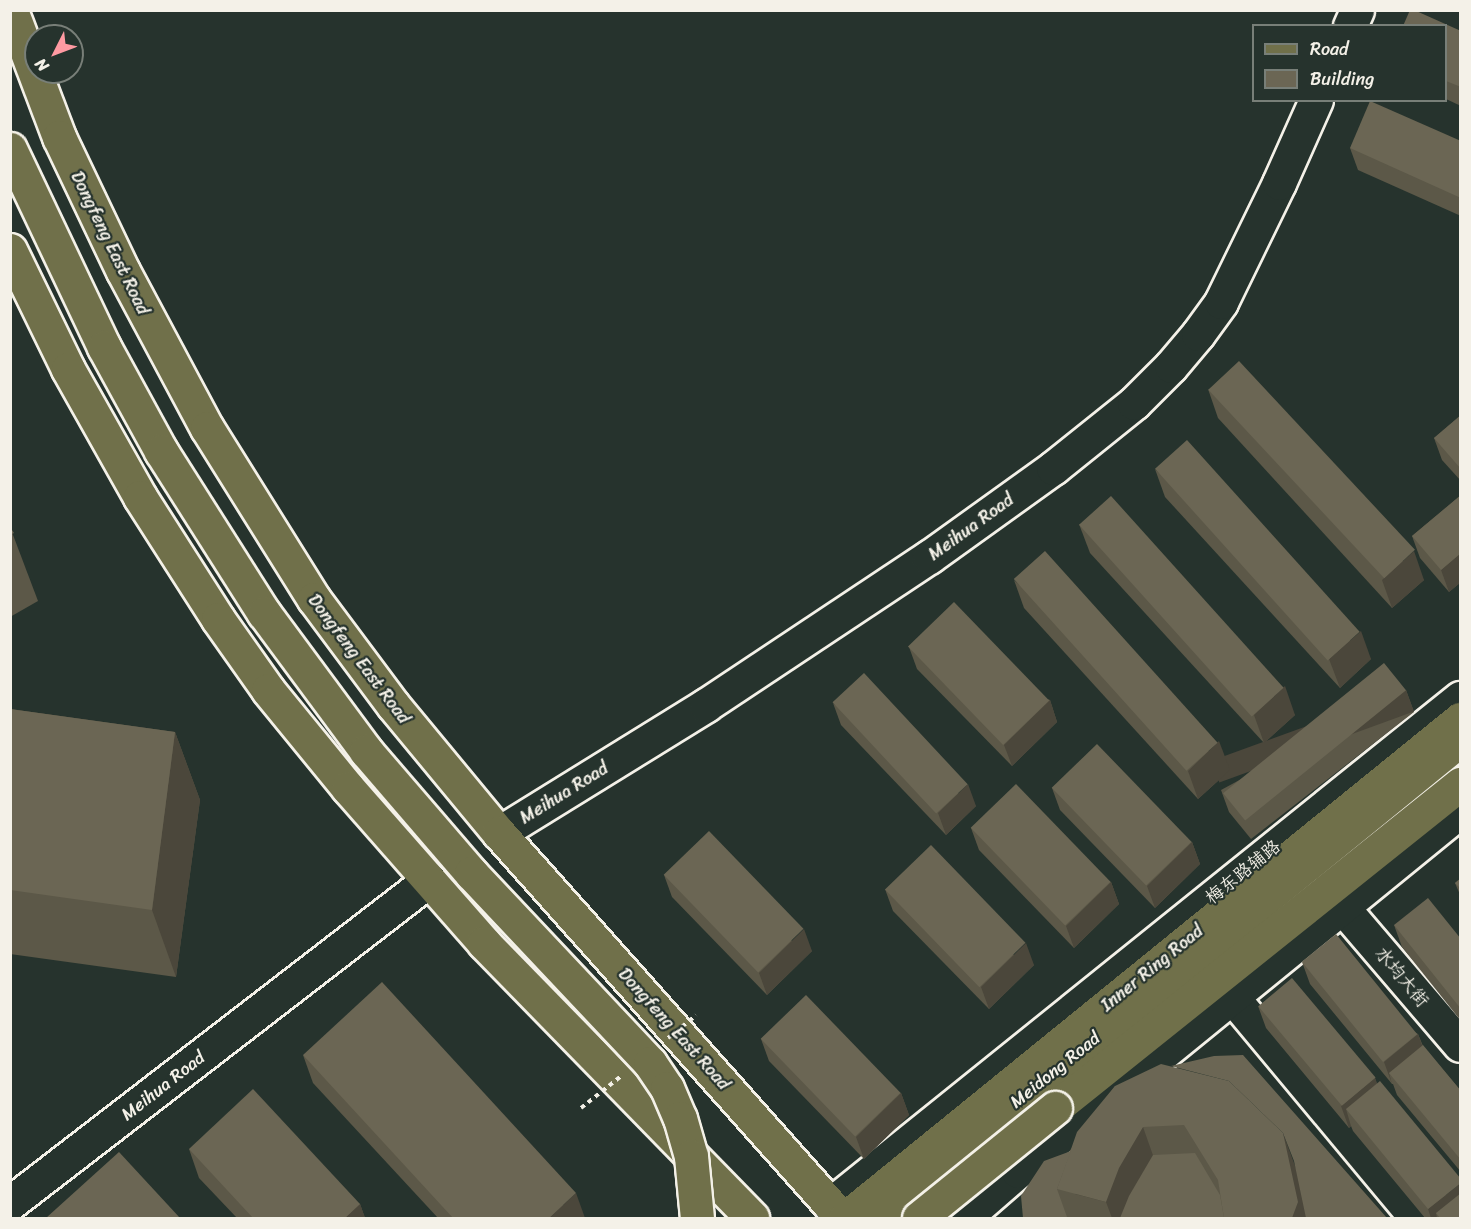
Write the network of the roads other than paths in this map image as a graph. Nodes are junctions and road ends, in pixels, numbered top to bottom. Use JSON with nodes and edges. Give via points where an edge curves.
{"nodes":[{"id":1,"x":11,"y":10,"type":"edge"},
{"id":2,"x":1315,"y":102,"type":"edge"},
{"id":3,"x":10,"y":149,"type":"edge"},
{"id":4,"x":10,"y":250,"type":"edge"},
{"id":5,"x":1461,"y":698,"type":"edge"},
{"id":6,"x":1461,"y":719,"type":"edge"},
{"id":7,"x":1461,"y":740,"type":"edge"},
{"id":8,"x":1461,"y":762,"type":"edge"},
{"id":9,"x":1461,"y":784,"type":"edge"},
{"id":10,"x":1461,"y":812,"type":"edge"},
{"id":11,"x":499,"y":833,"type":"junction"},
{"id":12,"x":429,"y":880,"type":"junction"},
{"id":13,"x":1343,"y":908,"type":"junction"},
{"id":14,"x":1233,"y":998,"type":"junction"},
{"id":15,"x":1461,"y":1045,"type":"edge"},
{"id":16,"x":1055,"y":1108,"type":"junction"},
{"id":17,"x":10,"y":1203,"type":"edge"},
{"id":18,"x":839,"y":1214,"type":"edge"},
{"id":19,"x":697,"y":1218,"type":"edge"},
{"id":20,"x":752,"y":1218,"type":"edge"},
{"id":21,"x":873,"y":1218,"type":"edge"},
{"id":22,"x":919,"y":1218,"type":"edge"},
{"id":23,"x":927,"y":1218,"type":"edge"},
{"id":24,"x":940,"y":1218,"type":"edge"},
{"id":25,"x":964,"y":1218,"type":"edge"},
{"id":26,"x":1416,"y":1218,"type":"edge"}],
"edges":[{"from":1,"to":11,"type":"main road","name":"Dongfeng East Road","via":[[90,206],[149,322],[247,495],[358,659]]},
{"from":2,"to":11,"type":"street","name":"Meihua Road","via":[[1221,302],[1185,350],[1134,402],[1053,468],[929,558],[705,705]]},
{"from":3,"to":19,"type":"main road","bridge":true,"via":[[104,347],[178,480],[264,613],[388,777],[471,873],[650,1063],[667,1088],[691,1156]]},
{"from":4,"to":12,"type":"main road","via":[[118,458],[218,619],[301,732]]},
{"from":5,"to":18,"type":"street","name":"梅东路辅路"},
{"from":6,"to":18,"type":"main road","name":"Inner Ring Road"},
{"from":7,"to":21,"type":"main road","name":"Meidong Road"},
{"from":8,"to":23,"type":"main road","name":"Meidong Road","via":[[967,1169],[938,1198]]},
{"from":9,"to":16,"type":"main road"},
{"from":10,"to":13,"type":"street"},
{"from":11,"to":18,"type":"main road","name":"Dongfeng East Road"},
{"from":12,"to":17,"type":"street","name":"Meihua Road"},
{"from":12,"to":20,"type":"main road","via":[[543,1005]]},
{"from":13,"to":14,"type":"street"},
{"from":13,"to":15,"type":"street","name":"水均大街"},
{"from":14,"to":25,"type":"street"},
{"from":14,"to":26,"type":"street"},
{"from":16,"to":22,"type":"main road","bridge":true},
{"from":16,"to":24,"type":"main road","bridge":true}]}
